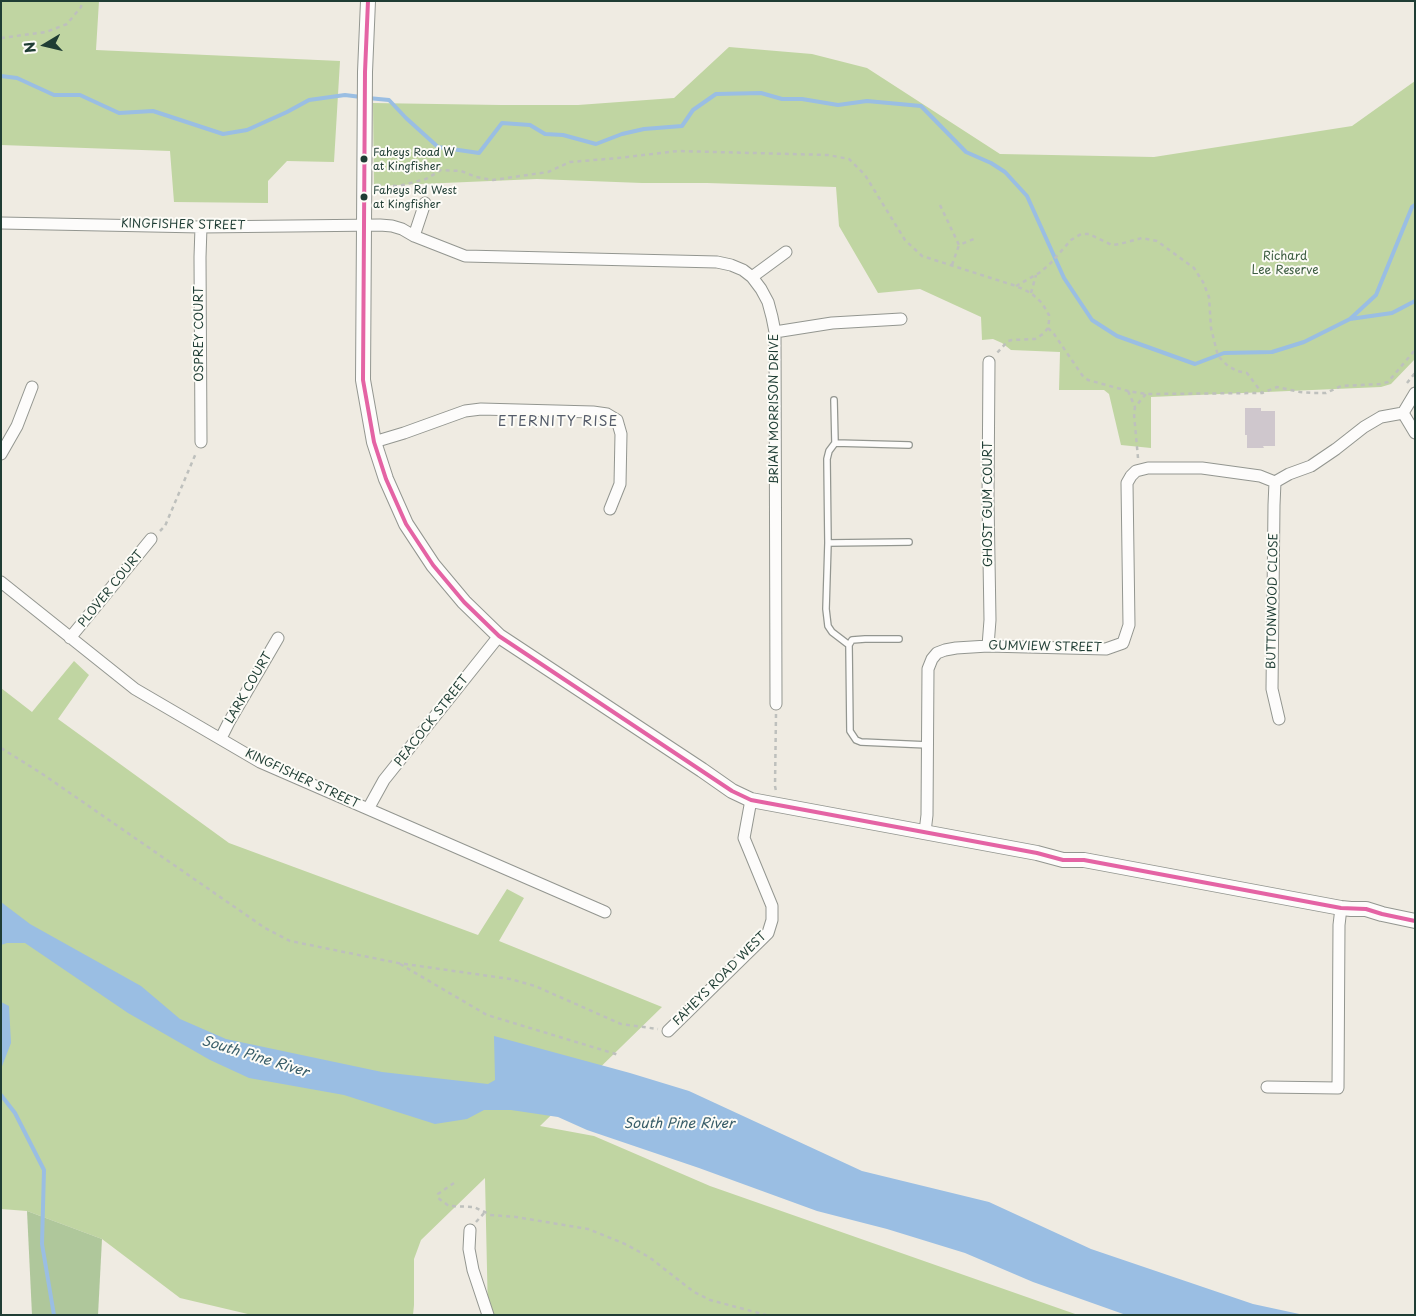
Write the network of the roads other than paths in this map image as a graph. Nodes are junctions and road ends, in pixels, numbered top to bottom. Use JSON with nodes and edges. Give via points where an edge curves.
{"nodes":[{"id":1,"x":368,"y":1,"type":"edge"},
{"id":2,"x":425,"y":203,"type":"dead end"},
{"id":3,"x":1,"y":223,"type":"edge"},
{"id":4,"x":364,"y":225,"type":"junction"},
{"id":5,"x":201,"y":227,"type":"junction"},
{"id":6,"x":414,"y":236,"type":"junction"},
{"id":7,"x":786,"y":252,"type":"dead end"},
{"id":8,"x":752,"y":278,"type":"junction"},
{"id":9,"x":900,"y":319,"type":"dead end"},
{"id":10,"x":775,"y":332,"type":"junction"},
{"id":11,"x":989,"y":362,"type":"road end"},
{"id":12,"x":32,"y":387,"type":"dead end"},
{"id":13,"x":1415,"y":392,"type":"edge"},
{"id":14,"x":834,"y":400,"type":"dead end"},
{"id":15,"x":1403,"y":413,"type":"junction"},
{"id":16,"x":1415,"y":433,"type":"edge"},
{"id":17,"x":201,"y":442,"type":"road end"},
{"id":18,"x":374,"y":442,"type":"junction"},
{"id":19,"x":835,"y":443,"type":"junction"},
{"id":20,"x":909,"y":445,"type":"dead end"},
{"id":21,"x":1,"y":454,"type":"edge"},
{"id":22,"x":1275,"y":482,"type":"junction"},
{"id":23,"x":610,"y":509,"type":"dead end"},
{"id":24,"x":151,"y":539,"type":"road end"},
{"id":25,"x":909,"y":542,"type":"dead end"},
{"id":26,"x":828,"y":543,"type":"junction"},
{"id":27,"x":1,"y":582,"type":"edge"},
{"id":28,"x":499,"y":636,"type":"junction"},
{"id":29,"x":70,"y":638,"type":"junction"},
{"id":30,"x":278,"y":638,"type":"dead end"},
{"id":31,"x":899,"y":639,"type":"dead end"},
{"id":32,"x":848,"y":645,"type":"junction"},
{"id":33,"x":988,"y":646,"type":"junction"},
{"id":34,"x":776,"y":704,"type":"road end"},
{"id":35,"x":1278,"y":719,"type":"dead end"},
{"id":36,"x":221,"y":738,"type":"junction"},
{"id":37,"x":928,"y":745,"type":"junction"},
{"id":38,"x":751,"y":800,"type":"junction"},
{"id":39,"x":368,"y":809,"type":"junction"},
{"id":40,"x":925,"y":832,"type":"junction"},
{"id":41,"x":1341,"y":908,"type":"junction"},
{"id":42,"x":605,"y":912,"type":"dead end"},
{"id":43,"x":1415,"y":920,"type":"edge"},
{"id":44,"x":668,"y":1030,"type":"road end"},
{"id":45,"x":1267,"y":1087,"type":"dead end"},
{"id":46,"x":470,"y":1230,"type":"dead end"},
{"id":47,"x":488,"y":1315,"type":"edge"}],
"edges":[{"from":1,"to":4,"type":"street"},
{"from":2,"to":6,"type":"street"},
{"from":3,"to":5,"type":"street","name":"KINGFISHER STREET"},
{"from":4,"to":5,"type":"street","name":"KINGFISHER STREET"},
{"from":4,"to":6,"type":"street","name":"BRIAN MORRISON DRIVE","via":[[392,226]]},
{"from":4,"to":18,"type":"street","via":[[364,380]]},
{"from":5,"to":17,"type":"street","name":"OSPREY COURT"},
{"from":6,"to":8,"type":"street","name":"BRIAN MORRISON DRIVE","via":[[465,256],[717,262],[743,270]]},
{"from":7,"to":8,"type":"street"},
{"from":8,"to":10,"type":"street","name":"BRIAN MORRISON DRIVE","via":[[768,302]]},
{"from":9,"to":10,"type":"street"},
{"from":10,"to":34,"type":"street","name":"BRIAN MORRISON DRIVE"},
{"from":11,"to":33,"type":"street","name":"GHOST GUM COURT"},
{"from":12,"to":21,"type":"street","via":[[17,426]]},
{"from":13,"to":15,"type":"street"},
{"from":14,"to":19,"type":"lane"},
{"from":15,"to":16,"type":"street"},
{"from":15,"to":22,"type":"street","via":[[1373,422],[1311,466]]},
{"from":18,"to":23,"type":"street","via":[[465,411],[481,409],[607,414],[617,420],[621,434],[620,484]]},
{"from":18,"to":28,"type":"street","via":[[406,524],[433,565]]},
{"from":19,"to":20,"type":"lane"},
{"from":19,"to":26,"type":"lane","via":[[827,459]]},
{"from":22,"to":33,"type":"street","name":"GUMVIEW STREET","via":[[1260,476],[1202,468],[1140,470],[1127,483],[1129,625],[1123,643],[1106,649]]},
{"from":22,"to":35,"type":"street","name":"BUTTONWOOD CLOSE","via":[[1272,689]]},
{"from":24,"to":29,"type":"street","name":"PLOVER COURT"},
{"from":25,"to":26,"type":"lane"},
{"from":26,"to":32,"type":"lane","via":[[828,626]]},
{"from":27,"to":29,"type":"street","name":"KINGFISHER STREET"},
{"from":28,"to":38,"type":"street","via":[[732,791]]},
{"from":28,"to":39,"type":"street","name":"PEACOCK STREET","via":[[384,780]]},
{"from":29,"to":36,"type":"street","name":"KINGFISHER STREET","via":[[135,689]]},
{"from":30,"to":36,"type":"street","name":"LARK COURT"},
{"from":31,"to":32,"type":"lane","via":[[852,640]]},
{"from":32,"to":37,"type":"lane","via":[[850,731],[856,740]]},
{"from":33,"to":37,"type":"street","name":"GUMVIEW STREET","via":[[945,650],[932,659],[928,669]]},
{"from":36,"to":39,"type":"street","name":"KINGFISHER STREET","via":[[260,762]]},
{"from":37,"to":40,"type":"street","name":"GUMVIEW STREET"},
{"from":38,"to":40,"type":"street"},
{"from":38,"to":44,"type":"street","name":"FAHEYS ROAD WEST","via":[[744,838],[772,906],[768,933]]},
{"from":39,"to":42,"type":"street","name":"KINGFISHER STREET"},
{"from":40,"to":41,"type":"street","via":[[1063,860],[1084,860]]},
{"from":41,"to":43,"type":"street","via":[[1366,909]]},
{"from":41,"to":45,"type":"street","via":[[1338,1088]]},
{"from":46,"to":47,"type":"street","via":[[473,1270]]}]}
